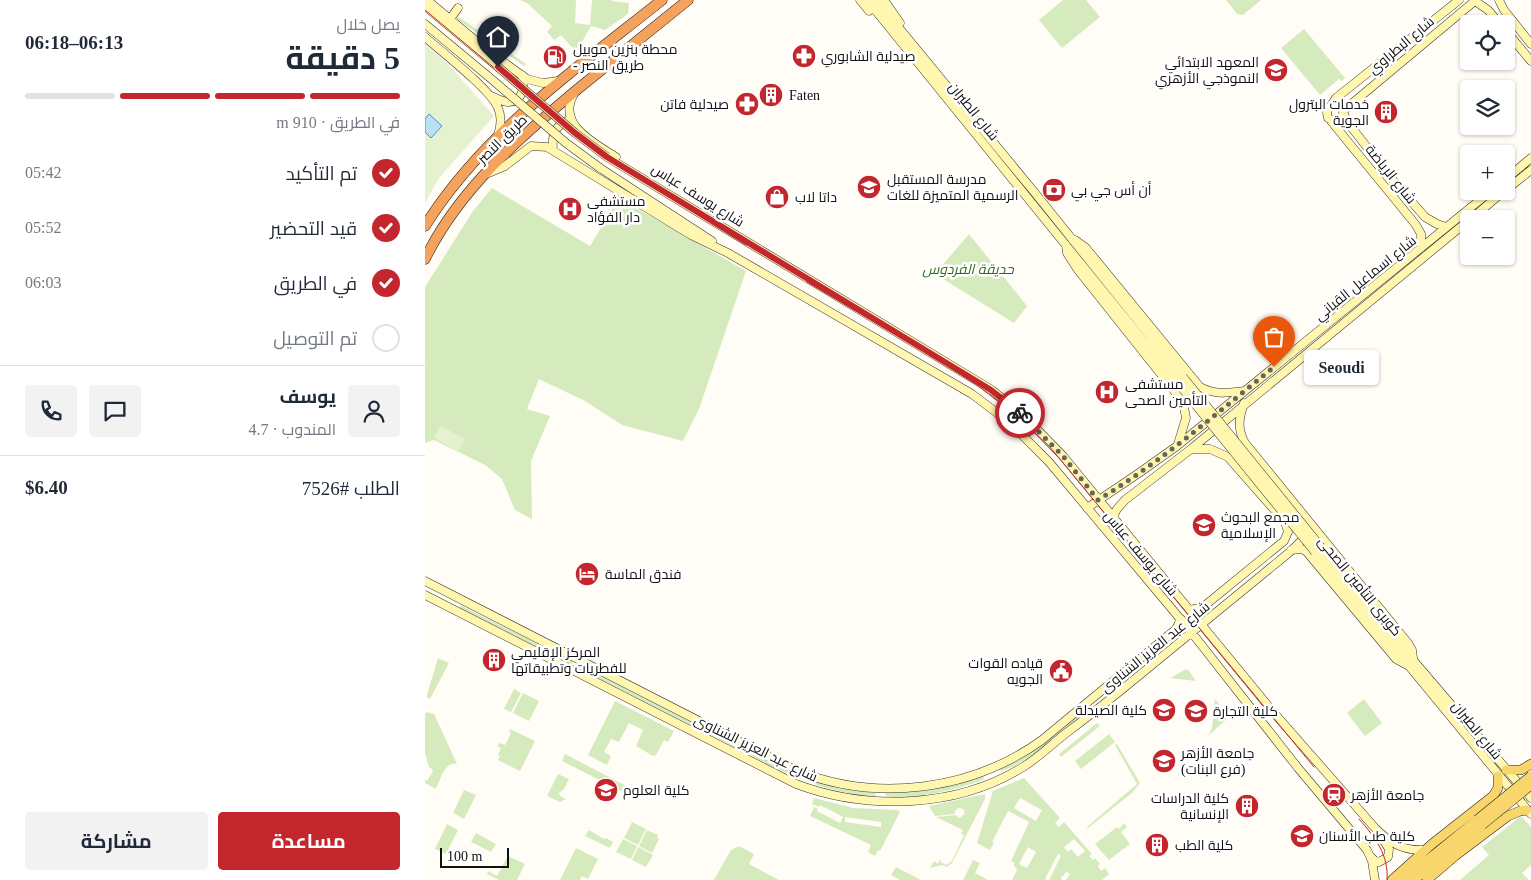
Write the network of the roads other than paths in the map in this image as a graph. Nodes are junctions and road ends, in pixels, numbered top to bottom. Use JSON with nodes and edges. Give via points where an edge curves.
{"nodes":[{"id":1,"x":427,"y":0,"type":"edge"},
{"id":2,"x":663,"y":0,"type":"edge"},
{"id":3,"x":688,"y":0,"type":"edge"},
{"id":4,"x":860,"y":0,"type":"edge"},
{"id":5,"x":867,"y":0,"type":"edge"},
{"id":6,"x":876,"y":0,"type":"edge"},
{"id":7,"x":884,"y":0,"type":"edge"},
{"id":8,"x":1459,"y":0,"type":"edge"},
{"id":9,"x":1475,"y":0,"type":"edge"},
{"id":10,"x":1500,"y":3,"type":"edge"},
{"id":11,"x":425,"y":6,"type":"edge"},
{"id":12,"x":458,"y":8,"type":"dead end"},
{"id":13,"x":1492,"y":14,"type":"joint"},
{"id":14,"x":450,"y":19,"type":"junction"},
{"id":15,"x":425,"y":24,"type":"edge"},
{"id":16,"x":900,"y":34,"type":"junction"},
{"id":17,"x":425,"y":37,"type":"edge"},
{"id":18,"x":1515,"y":42,"type":"edge"},
{"id":19,"x":1531,"y":44,"type":"edge"},
{"id":20,"x":1531,"y":61,"type":"edge"},
{"id":21,"x":522,"y":75,"type":"junction"},
{"id":22,"x":558,"y":82,"type":"junction"},
{"id":23,"x":579,"y":89,"type":"junction"},
{"id":24,"x":547,"y":91,"type":"junction"},
{"id":25,"x":491,"y":96,"type":"junction"},
{"id":26,"x":559,"y":104,"type":"junction"},
{"id":27,"x":1331,"y":106,"type":"junction"},
{"id":28,"x":1343,"y":113,"type":"junction"},
{"id":29,"x":571,"y":120,"type":"junction"},
{"id":30,"x":513,"y":121,"type":"junction"},
{"id":31,"x":1331,"y":121,"type":"junction"},
{"id":32,"x":527,"y":133,"type":"junction"},
{"id":33,"x":496,"y":139,"type":"junction"},
{"id":34,"x":553,"y":150,"type":"junction"},
{"id":35,"x":1531,"y":158,"type":"edge"},
{"id":36,"x":1531,"y":170,"type":"edge"},
{"id":37,"x":1515,"y":171,"type":"edge"},
{"id":38,"x":485,"y":174,"type":"junction"},
{"id":39,"x":1515,"y":182,"type":"edge"},
{"id":40,"x":1480,"y":200,"type":"edge"},
{"id":41,"x":1494,"y":200,"type":"edge"},
{"id":42,"x":1482,"y":210,"type":"edge"},
{"id":43,"x":1425,"y":217,"type":"junction"},
{"id":44,"x":425,"y":226,"type":"edge"},
{"id":45,"x":1417,"y":226,"type":"junction"},
{"id":46,"x":1447,"y":227,"type":"junction"},
{"id":47,"x":1460,"y":228,"type":"edge"},
{"id":48,"x":745,"y":241,"type":"junction"},
{"id":49,"x":1068,"y":241,"type":"junction"},
{"id":50,"x":1421,"y":248,"type":"junction"},
{"id":51,"x":728,"y":253,"type":"junction"},
{"id":52,"x":425,"y":259,"type":"edge"},
{"id":53,"x":1200,"y":387,"type":"junction"},
{"id":54,"x":1245,"y":391,"type":"junction"},
{"id":55,"x":1183,"y":402,"type":"junction"},
{"id":56,"x":1245,"y":403,"type":"junction"},
{"id":57,"x":1245,"y":443,"type":"junction"},
{"id":58,"x":1177,"y":446,"type":"junction"},
{"id":59,"x":1191,"y":449,"type":"junction"},
{"id":60,"x":1228,"y":457,"type":"junction"},
{"id":61,"x":1118,"y":488,"type":"junction"},
{"id":62,"x":1098,"y":500,"type":"junction"},
{"id":63,"x":1125,"y":500,"type":"junction"},
{"id":64,"x":1087,"y":508,"type":"junction"},
{"id":65,"x":1113,"y":517,"type":"junction"},
{"id":66,"x":1310,"y":525,"type":"junction"},
{"id":67,"x":1320,"y":537,"type":"junction"},
{"id":68,"x":1304,"y":549,"type":"junction"},
{"id":69,"x":1291,"y":550,"type":"junction"},
{"id":70,"x":428,"y":582,"type":"edge"},
{"id":71,"x":425,"y":595,"type":"edge"},
{"id":72,"x":458,"y":598,"type":"junction"},
{"id":73,"x":1203,"y":607,"type":"junction"},
{"id":74,"x":453,"y":610,"type":"junction"},
{"id":75,"x":1189,"y":610,"type":"junction"},
{"id":76,"x":1213,"y":615,"type":"junction"},
{"id":77,"x":1181,"y":619,"type":"junction"},
{"id":78,"x":1201,"y":624,"type":"junction"},
{"id":79,"x":1192,"y":632,"type":"junction"},
{"id":80,"x":580,"y":660,"type":"junction"},
{"id":81,"x":1411,"y":662,"type":"junction"},
{"id":82,"x":574,"y":672,"type":"junction"},
{"id":83,"x":1111,"y":682,"type":"junction"},
{"id":84,"x":1119,"y":692,"type":"junction"},
{"id":85,"x":1091,"y":699,"type":"junction"},
{"id":86,"x":1099,"y":709,"type":"junction"},
{"id":87,"x":750,"y":746,"type":"junction"},
{"id":88,"x":745,"y":758,"type":"junction"},
{"id":89,"x":1531,"y":764,"type":"edge"},
{"id":90,"x":989,"y":769,"type":"junction"},
{"id":91,"x":1508,"y":772,"type":"junction"},
{"id":92,"x":1531,"y":776,"type":"edge"},
{"id":93,"x":1500,"y":778,"type":"junction"},
{"id":94,"x":991,"y":782,"type":"junction"},
{"id":95,"x":1531,"y":785,"type":"edge"},
{"id":96,"x":883,"y":789,"type":"junction"},
{"id":97,"x":1531,"y":798,"type":"edge"},
{"id":98,"x":881,"y":802,"type":"junction"},
{"id":99,"x":1479,"y":807,"type":"junction"},
{"id":100,"x":1530,"y":809,"type":"edge"},
{"id":101,"x":1483,"y":825,"type":"junction"},
{"id":102,"x":1375,"y":828,"type":"junction"},
{"id":103,"x":1425,"y":850,"type":"junction"},
{"id":104,"x":1370,"y":855,"type":"junction"},
{"id":105,"x":1375,"y":880,"type":"edge"},
{"id":106,"x":1392,"y":880,"type":"edge"},
{"id":107,"x":1403,"y":880,"type":"edge"},
{"id":108,"x":1414,"y":880,"type":"edge"},
{"id":109,"x":1427,"y":880,"type":"edge"}],
"edges":[{"from":1,"to":14,"type":"street"},
{"from":2,"to":22,"type":"highway","name":"طريق النصر"},
{"from":3,"to":23,"type":"highway","name":"طريق النصر"},
{"from":4,"to":16,"type":"street","name":"شارع الطيران","via":[[886,31]]},
{"from":5,"to":16,"type":"street"},
{"from":6,"to":16,"type":"street"},
{"from":7,"to":16,"type":"street","name":"شارع الطيران","via":[[899,20]]},
{"from":8,"to":27,"type":"street","name":"شارع البطراوي","via":[[1336,98]]},
{"from":9,"to":13,"type":"street"},
{"from":9,"to":28,"type":"street","name":"شارع البطراوي"},
{"from":10,"to":13,"type":"street","via":[[1494,6]]},
{"from":10,"to":19,"type":"street"},
{"from":11,"to":48,"type":"street","bridge":true,"via":[[607,157]]},
{"from":12,"to":14,"type":"street"},
{"from":14,"to":21,"type":"street"},
{"from":15,"to":51,"type":"street","bridge":true,"via":[[599,168]]},
{"from":16,"to":49,"type":"street","name":"شارع الطيران"},
{"from":17,"to":25,"type":"street"},
{"from":18,"to":20,"type":"street"},
{"from":21,"to":22,"type":"street","via":[[543,83]]},
{"from":21,"to":25,"type":"street","via":[[524,88],[517,99],[508,102]]},
{"from":22,"to":24,"type":"highway","name":"طريق النصر"},
{"from":23,"to":26,"type":"highway","name":"طريق النصر"},
{"from":23,"to":29,"type":"street","via":[[569,103]]},
{"from":24,"to":26,"type":"highway","via":[[547,102],[553,106]]},
{"from":24,"to":30,"type":"highway","name":"طريق النصر"},
{"from":25,"to":33,"type":"street","via":[[501,118]]},
{"from":26,"to":32,"type":"highway","name":"طريق النصر"},
{"from":27,"to":28,"type":"street","via":[[1339,106]]},
{"from":27,"to":31,"type":"street","via":[[1327,113]]},
{"from":28,"to":31,"type":"street","via":[[1338,121]]},
{"from":28,"to":43,"type":"street","name":"شارع الرياضة"},
{"from":29,"to":34,"type":"street","via":[[556,129]]},
{"from":29,"to":48,"type":"street","name":"شارع يوسف عباس","via":[[578,130],[602,148],[734,230]]},
{"from":30,"to":32,"type":"highway","via":[[523,122]]},
{"from":30,"to":33,"type":"highway","name":"طريق النصر"},
{"from":31,"to":45,"type":"street","name":"شارع الرياضة"},
{"from":32,"to":38,"type":"highway","name":"طريق النصر"},
{"from":33,"to":44,"type":"highway","name":"طريق النصر","via":[[451,190]]},
{"from":34,"to":38,"type":"street","name":"شارع يوسف عباس","via":[[531,146],[505,166]]},
{"from":34,"to":51,"type":"street","name":"شارع يوسف عباس"},
{"from":35,"to":37,"type":"street"},
{"from":36,"to":39,"type":"street","name":"شارع اسماعيل القباني"},
{"from":38,"to":52,"type":"highway","name":"طريق النصر","via":[[450,217]]},
{"from":40,"to":46,"type":"street","name":"شارع اسماعيل القباني"},
{"from":41,"to":42,"type":"street","name":"شارع اسماعيل القباني"},
{"from":43,"to":45,"type":"street","via":[[1423,226]]},
{"from":43,"to":46,"type":"street","name":"شارع الرياضة"},
{"from":45,"to":50,"type":"street","name":"شارع الرياضة","via":[[1421,234]]},
{"from":46,"to":50,"type":"street","name":"شارع اسماعيل القباني"},
{"from":47,"to":56,"type":"street","name":"شارع اسماعيل القباني"},
{"from":48,"to":62,"type":"street","name":"شارع يوسف عباس","via":[[991,390],[1027,419]]},
{"from":49,"to":53,"type":"street","via":[[1077,241],[1086,248]]},
{"from":49,"to":55,"type":"street","via":[[1067,253],[1078,270]]},
{"from":49,"to":81,"type":"street","name":"كوبرى التأمين الصحى","bridge":true},
{"from":50,"to":54,"type":"street","name":"شارع اسماعيل القباني"},
{"from":51,"to":64,"type":"street","name":"شارع يوسف عباس","via":[[992,408],[1038,450]]},
{"from":53,"to":54,"type":"street","via":[[1220,394]]},
{"from":53,"to":55,"type":"street","via":[[1201,395],[1197,400],[1189,404]]},
{"from":54,"to":58,"type":"street","name":"شارع اسماعيل القباني"},
{"from":55,"to":58,"type":"street","via":[[1186,418]]},
{"from":56,"to":57,"type":"street","via":[[1239,424]]},
{"from":56,"to":59,"type":"street","name":"شارع اسماعيل القباني"},
{"from":57,"to":60,"type":"street","via":[[1233,444],[1228,450]]},
{"from":57,"to":66,"type":"street"},
{"from":58,"to":61,"type":"street","name":"شارع اسماعيل القباني"},
{"from":59,"to":60,"type":"street","via":[[1210,449]]},
{"from":59,"to":63,"type":"street","name":"شارع اسماعيل القباني"},
{"from":60,"to":73,"type":"street","name":"شارع عبد العزيز الشناوى","via":[[1285,522],[1289,532],[1286,538]]},
{"from":61,"to":62,"type":"street","name":"شارع اسماعيل القباني"},
{"from":61,"to":63,"type":"street","via":[[1119,495]]},
{"from":62,"to":64,"type":"street","name":"شارع اسماعيل القباني"},
{"from":62,"to":65,"type":"street","name":"شارع يوسف عباس"},
{"from":63,"to":65,"type":"street","name":"شارع اسماعيل القباني"},
{"from":64,"to":77,"type":"street","name":"شارع يوسف عباس"},
{"from":65,"to":75,"type":"street","name":"شارع يوسف عباس"},
{"from":66,"to":67,"type":"street"},
{"from":66,"to":69,"type":"street","name":"شارع عبد العزيز الشناوى","via":[[1305,538]]},
{"from":67,"to":68,"type":"street","via":[[1311,540]]},
{"from":67,"to":81,"type":"street","via":[[1408,643],[1412,650]]},
{"from":68,"to":69,"type":"street"},
{"from":68,"to":81,"type":"street","via":[[1396,659],[1404,664]]},
{"from":69,"to":76,"type":"street","name":"شارع عبد العزيز الشناوى"},
{"from":70,"to":71,"type":"street"},
{"from":70,"to":72,"type":"street","name":"شارع عبد العزيز الشناوى"},
{"from":71,"to":74,"type":"street","name":"شارع عبد العزيز الشناوى"},
{"from":72,"to":74,"type":"street"},
{"from":72,"to":80,"type":"street","name":"شارع عبد العزيز الشناوى"},
{"from":73,"to":75,"type":"street","name":"شارع عبد العزيز الشناوى"},
{"from":73,"to":76,"type":"street","via":[[1205,613]]},
{"from":74,"to":82,"type":"street","name":"شارع عبد العزيز الشناوى"},
{"from":75,"to":78,"type":"street","name":"شارع يوسف عباس"},
{"from":76,"to":78,"type":"street","name":"شارع عبد العزيز الشناوى"},
{"from":77,"to":79,"type":"street","name":"شارع يوسف عباس"},
{"from":77,"to":83,"type":"street","name":"شارع عبد العزيز الشناوى","via":[[1176,629]]},
{"from":78,"to":79,"type":"street","name":"شارع عبد العزيز الشناوى"},
{"from":78,"to":102,"type":"street","name":"شارع يوسف عباس"},
{"from":79,"to":84,"type":"street","name":"شارع عبد العزيز الشناوى"},
{"from":79,"to":104,"type":"street","name":"شارع يوسف عباس"},
{"from":80,"to":82,"type":"street"},
{"from":80,"to":87,"type":"street","name":"شارع عبد العزيز الشناوى"},
{"from":81,"to":91,"type":"street","name":"شارع الطيران"},
{"from":81,"to":93,"type":"street","name":"شارع الطيران"},
{"from":82,"to":88,"type":"street","name":"شارع عبد العزيز الشناوى"},
{"from":83,"to":84,"type":"street"},
{"from":83,"to":85,"type":"street","name":"شارع عبد العزيز الشناوى"},
{"from":84,"to":86,"type":"street","name":"شارع عبد العزيز الشناوى"},
{"from":85,"to":86,"type":"street"},
{"from":85,"to":90,"type":"street","name":"شارع عبد العزيز الشناوى","via":[[1030,748]]},
{"from":86,"to":94,"type":"street","name":"شارع عبد العزيز الشناوى","via":[[1022,767]]},
{"from":87,"to":88,"type":"street"},
{"from":87,"to":96,"type":"street","name":"شارع عبد العزيز الشناوى","via":[[812,776]]},
{"from":88,"to":98,"type":"street","name":"شارع عبد العزيز الشناوى","via":[[816,791]]},
{"from":89,"to":91,"type":"main road"},
{"from":90,"to":94,"type":"street"},
{"from":90,"to":96,"type":"street","name":"شارع عبد العزيز الشناوى","via":[[936,785]]},
{"from":91,"to":93,"type":"street","via":[[1509,781]]},
{"from":91,"to":97,"type":"street","name":"شارع الطيران"},
{"from":92,"to":101,"type":"main road","bridge":true},
{"from":93,"to":99,"type":"main road","via":[[1495,794]]},
{"from":93,"to":100,"type":"street","name":"شارع الطيران"},
{"from":94,"to":98,"type":"street","name":"شارع عبد العزيز الشناوى","via":[[943,796]]},
{"from":95,"to":101,"type":"main road","bridge":true},
{"from":96,"to":98,"type":"street"},
{"from":99,"to":101,"type":"main road","via":[[1485,810],[1491,822]]},
{"from":99,"to":103,"type":"main road"},
{"from":100,"to":101,"type":"main road"},
{"from":101,"to":107,"type":"main road"},
{"from":101,"to":108,"type":"main road"},
{"from":101,"to":109,"type":"main road"},
{"from":102,"to":103,"type":"street","name":"شارع يوسف عباس","via":[[1395,845]]},
{"from":102,"to":104,"type":"street","via":[[1389,853],[1379,862]]},
{"from":103,"to":106,"type":"main road"},
{"from":104,"to":105,"type":"street","name":"شارع يوسف عباس"}]}
